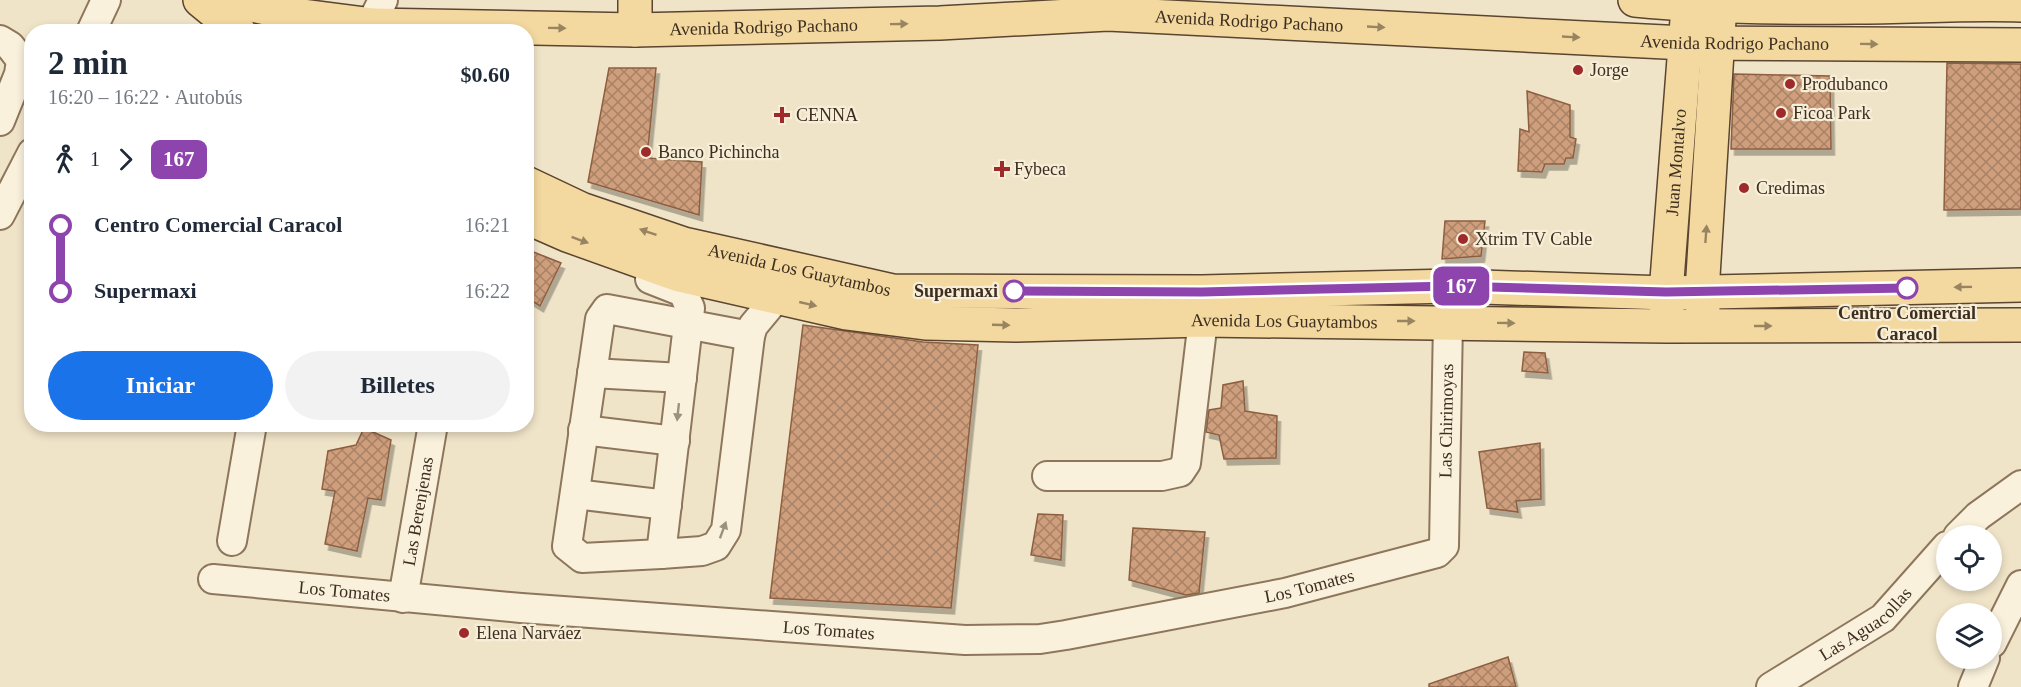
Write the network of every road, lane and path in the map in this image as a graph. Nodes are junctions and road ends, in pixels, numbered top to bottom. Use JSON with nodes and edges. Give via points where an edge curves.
{"nodes":[{"id":1,"x":106,"y":0,"type":"edge"},
{"id":2,"x":200,"y":0,"type":"edge"},
{"id":3,"x":1635,"y":0,"type":"edge"},
{"id":4,"x":1965,"y":2,"type":"edge"},
{"id":5,"x":1704,"y":3,"type":"edge"},
{"id":6,"x":2021,"y":5,"type":"edge"},
{"id":7,"x":1108,"y":7,"type":"edge"},
{"id":8,"x":238,"y":9,"type":"edge"},
{"id":9,"x":939,"y":12,"type":"edge"},
{"id":10,"x":635,"y":15,"type":"edge"},
{"id":11,"x":374,"y":19,"type":"edge"},
{"id":12,"x":95,"y":24,"type":"edge"},
{"id":13,"x":267,"y":24,"type":"edge"},
{"id":14,"x":0,"y":40,"type":"edge"},
{"id":15,"x":1719,"y":42,"type":"junction"},
{"id":16,"x":1684,"y":43,"type":"junction"},
{"id":17,"x":2021,"y":45,"type":"edge"},
{"id":18,"x":0,"y":121,"type":"edge"},
{"id":19,"x":24,"y":168,"type":"edge"},
{"id":20,"x":534,"y":187,"type":"edge"},
{"id":21,"x":1,"y":210,"type":"edge"},
{"id":22,"x":534,"y":220,"type":"edge"},
{"id":23,"x":613,"y":252,"type":"junction"},
{"id":24,"x":681,"y":260,"type":"junction"},
{"id":25,"x":2021,"y":285,"type":"edge"},
{"id":26,"x":1452,"y":286,"type":"junction"},
{"id":27,"x":920,"y":290,"type":"junction"},
{"id":28,"x":1666,"y":292,"type":"junction"},
{"id":29,"x":1702,"y":292,"type":"junction"},
{"id":30,"x":777,"y":297,"type":"junction"},
{"id":31,"x":1202,"y":306,"type":"junction"},
{"id":32,"x":1448,"y":321,"type":"junction"},
{"id":33,"x":688,"y":323,"type":"junction"},
{"id":34,"x":925,"y":323,"type":"junction"},
{"id":35,"x":2021,"y":325,"type":"edge"},
{"id":36,"x":1667,"y":326,"type":"junction"},
{"id":37,"x":1704,"y":326,"type":"junction"},
{"id":38,"x":750,"y":336,"type":"junction"},
{"id":39,"x":592,"y":373,"type":"junction"},
{"id":40,"x":682,"y":378,"type":"junction"},
{"id":41,"x":583,"y":430,"type":"junction"},
{"id":42,"x":251,"y":432,"type":"edge"},
{"id":43,"x":432,"y":432,"type":"edge"},
{"id":44,"x":675,"y":441,"type":"junction"},
{"id":45,"x":1047,"y":476,"type":"dead end"},
{"id":46,"x":2021,"y":485,"type":"edge"},
{"id":47,"x":575,"y":494,"type":"junction"},
{"id":48,"x":668,"y":505,"type":"junction"},
{"id":49,"x":1969,"y":525,"type":"edge"},
{"id":50,"x":232,"y":541,"type":"dead end"},
{"id":51,"x":1437,"y":553,"type":"joint"},
{"id":52,"x":661,"y":554,"type":"junction"},
{"id":53,"x":1936,"y":558,"type":"edge"},
{"id":54,"x":213,"y":579,"type":"dead end"},
{"id":55,"x":2021,"y":585,"type":"edge"},
{"id":56,"x":403,"y":598,"type":"junction"},
{"id":57,"x":2002,"y":623,"type":"edge"},
{"id":58,"x":1980,"y":669,"type":"edge"},
{"id":59,"x":1771,"y":687,"type":"edge"},
{"id":60,"x":1973,"y":687,"type":"edge"}],
"edges":[{"from":1,"to":12,"type":"street"},
{"from":2,"to":8,"type":"main road"},
{"from":3,"to":5,"type":"main road","name":"Avenida Rodrigo Pachano"},
{"from":4,"to":5,"type":"main road","name":"Avenida Rodrigo Pachano","via":[[1856,7]]},
{"from":4,"to":6,"type":"main road","name":"Avenida Rodrigo Pachano"},
{"from":5,"to":15,"type":"main road","name":"Juan Montalvo"},
{"from":5,"to":16,"type":"main road","name":"Juan Montalvo"},
{"from":7,"to":9,"type":"main road","name":"Avenida Rodrigo Pachano"},
{"from":7,"to":16,"type":"main road","name":"Avenida Rodrigo Pachano","one_way":true},
{"from":8,"to":11,"type":"main road","name":"Avenida Rodrigo Pachano"},
{"from":8,"to":13,"type":"main road"},
{"from":10,"to":9,"type":"main road","name":"Avenida Rodrigo Pachano","one_way":true},
{"from":11,"to":10,"type":"main road","name":"Avenida Rodrigo Pachano","one_way":true},
{"from":14,"to":18,"type":"street","via":[[10,45],[21,60]]},
{"from":15,"to":16,"type":"main road","name":"Avenida Rodrigo Pachano"},
{"from":15,"to":17,"type":"main road","name":"Avenida Rodrigo Pachano","one_way":true},
{"from":29,"to":15,"type":"main road","name":"Juan Montalvo","one_way":true},
{"from":16,"to":28,"type":"main road","name":"Juan Montalvo"},
{"from":19,"to":21,"type":"street"},
{"from":24,"to":20,"type":"main road","name":"Avenida Los Guaytambos","one_way":true},
{"from":22,"to":23,"type":"main road","name":"Avenida Los Guaytambos","one_way":true},
{"from":23,"to":24,"type":"main road","name":"Avenida Los Guaytambos"},
{"from":23,"to":33,"type":"street","via":[[624,266],[641,276],[683,291],[690,308]]},
{"from":24,"to":27,"type":"main road","name":"Avenida Los Guaytambos","via":[[893,291]]},
{"from":24,"to":30,"type":"main road","name":"Avenida Los Guaytambos"},
{"from":25,"to":29,"type":"main road","name":"Avenida Los Guaytambos","one_way":true},
{"from":26,"to":28,"type":"main road","name":"Avenida Los Guaytambos"},
{"from":26,"to":31,"type":"main road","name":"Avenida Los Guaytambos"},
{"from":26,"to":32,"type":"street","name":"Las Chirimoyas"},
{"from":27,"to":31,"type":"main road","name":"Avenida Los Guaytambos"},
{"from":27,"to":34,"type":"main road"},
{"from":28,"to":29,"type":"main road","name":"Avenida Los Guaytambos"},
{"from":28,"to":36,"type":"main road","name":"Juan Montalvo"},
{"from":29,"to":37,"type":"main road","name":"Juan Montalvo"},
{"from":30,"to":34,"type":"main road","name":"Avenida Los Guaytambos","one_way":true,"via":[[846,313]]},
{"from":30,"to":38,"type":"street","via":[[753,326]]},
{"from":31,"to":32,"type":"main road","name":"Avenida Los Guaytambos","one_way":true},
{"from":34,"to":31,"type":"main road","name":"Avenida Los Guaytambos","one_way":true,"via":[[1016,325]]},
{"from":31,"to":45,"type":"street","via":[[1186,463],[1180,472],[1162,476]]},
{"from":32,"to":36,"type":"main road","name":"Avenida Los Guaytambos","one_way":true},
{"from":32,"to":51,"type":"street","name":"Las Chirimoyas","via":[[1444,546]]},
{"from":33,"to":38,"type":"street"},
{"from":33,"to":39,"type":"street","via":[[607,309],[600,319]]},
{"from":33,"to":40,"type":"street"},
{"from":37,"to":35,"type":"main road","name":"Avenida Los Guaytambos","one_way":true},
{"from":36,"to":37,"type":"main road","name":"Avenida Los Guaytambos"},
{"from":52,"to":38,"type":"street","one_way":true,"via":[[716,546],[726,530]]},
{"from":39,"to":40,"type":"street"},
{"from":39,"to":41,"type":"street"},
{"from":40,"to":44,"type":"street","one_way":true},
{"from":41,"to":44,"type":"street"},
{"from":41,"to":47,"type":"street"},
{"from":42,"to":50,"type":"street"},
{"from":43,"to":56,"type":"street","name":"Las Berenjenas"},
{"from":44,"to":48,"type":"street"},
{"from":46,"to":49,"type":"street"},
{"from":47,"to":48,"type":"street"},
{"from":47,"to":52,"type":"street","via":[[567,546],[574,553],[582,558]]},
{"from":48,"to":52,"type":"street"},
{"from":51,"to":56,"type":"street","name":"Los Tomates","via":[[1230,605],[1031,639],[965,640]]},
{"from":53,"to":59,"type":"street","name":"Las Aguacollas","via":[[1883,618]]},
{"from":54,"to":56,"type":"street","name":"Los Tomates"},
{"from":55,"to":57,"type":"street"},
{"from":58,"to":60,"type":"street"}]}
